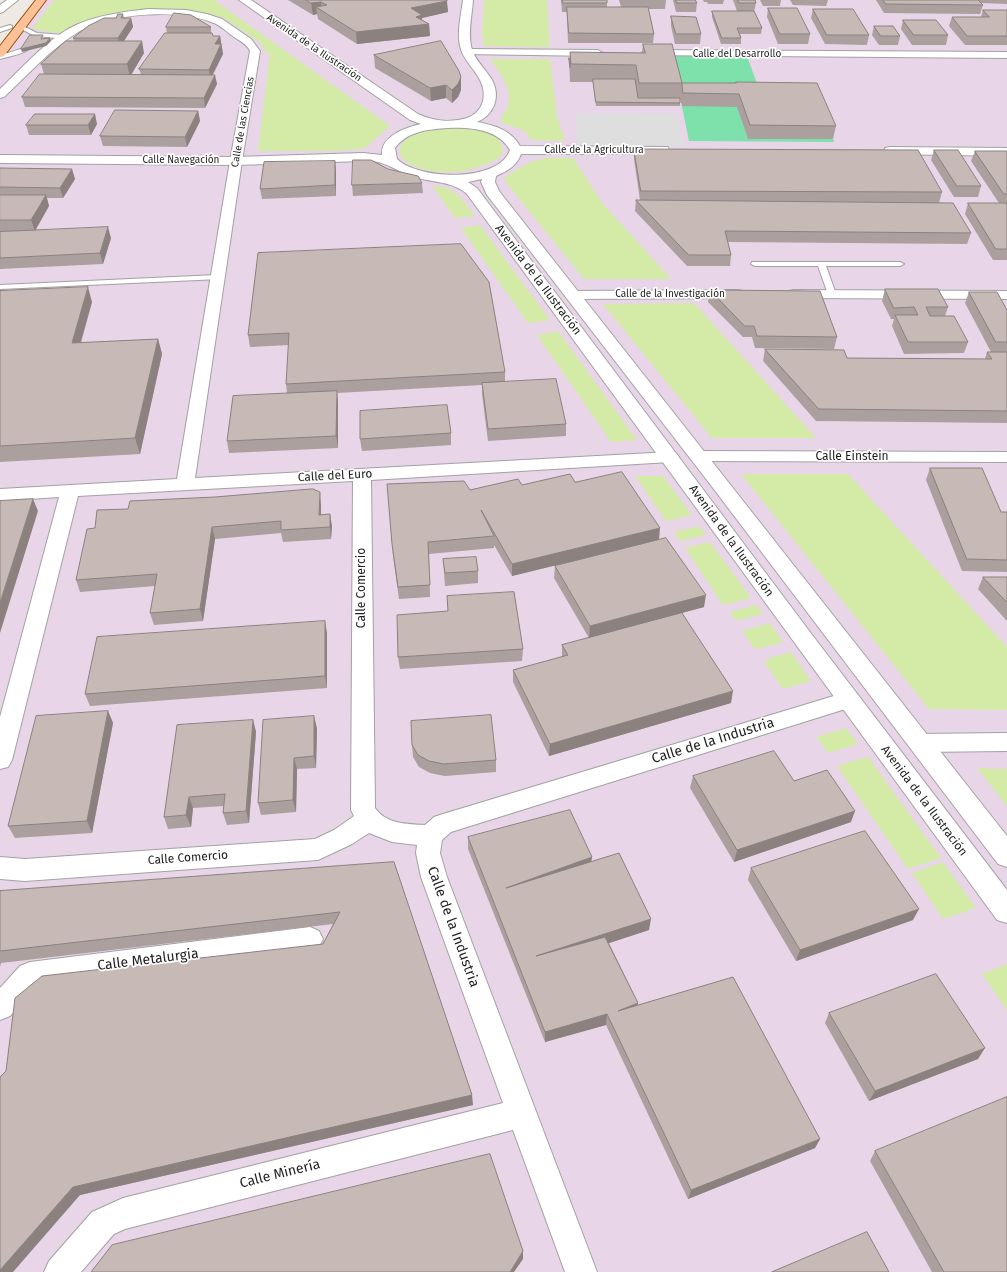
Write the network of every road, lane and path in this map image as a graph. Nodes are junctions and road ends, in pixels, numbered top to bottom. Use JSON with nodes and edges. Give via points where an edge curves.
{"nodes":[{"id":1,"x":13,"y":0,"type":"edge"},
{"id":2,"x":30,"y":0,"type":"edge"},
{"id":3,"x":41,"y":0,"type":"edge"},
{"id":4,"x":468,"y":0,"type":"edge"},
{"id":5,"x":239,"y":2,"type":"edge"},
{"id":6,"x":1,"y":9,"type":"edge"},
{"id":7,"x":21,"y":27,"type":"junction"},
{"id":8,"x":5,"y":29,"type":"edge"},
{"id":9,"x":36,"y":34,"type":"junction"},
{"id":10,"x":64,"y":37,"type":"junction"},
{"id":11,"x":0,"y":39,"type":"edge"},
{"id":12,"x":27,"y":49,"type":"junction"},
{"id":13,"x":467,"y":52,"type":"junction"},
{"id":14,"x":607,"y":53,"type":"edge"},
{"id":15,"x":639,"y":53,"type":"edge"},
{"id":16,"x":0,"y":54,"type":"edge"},
{"id":17,"x":1007,"y":55,"type":"edge"},
{"id":18,"x":0,"y":57,"type":"edge"},
{"id":19,"x":41,"y":58,"type":"junction"},
{"id":20,"x":0,"y":95,"type":"edge"},
{"id":21,"x":388,"y":113,"type":"dead end"},
{"id":22,"x":483,"y":114,"type":"junction"},
{"id":23,"x":401,"y":122,"type":"dead end"},
{"id":24,"x":452,"y":124,"type":"junction"},
{"id":25,"x":490,"y":129,"type":"junction"},
{"id":26,"x":400,"y":137,"type":"junction"},
{"id":27,"x":390,"y":147,"type":"junction"},
{"id":28,"x":516,"y":150,"type":"junction"},
{"id":29,"x":678,"y":150,"type":"edge"},
{"id":30,"x":874,"y":151,"type":"edge"},
{"id":31,"x":1007,"y":152,"type":"edge"},
{"id":32,"x":363,"y":157,"type":"junction"},
{"id":33,"x":0,"y":159,"type":"edge"},
{"id":34,"x":236,"y":161,"type":"junction"},
{"id":35,"x":394,"y":163,"type":"junction"},
{"id":36,"x":490,"y":173,"type":"junction"},
{"id":37,"x":448,"y":179,"type":"junction"},
{"id":38,"x":755,"y":264,"type":"dead end"},
{"id":39,"x":821,"y":264,"type":"junction"},
{"id":40,"x":900,"y":264,"type":"dead end"},
{"id":41,"x":218,"y":277,"type":"junction"},
{"id":42,"x":0,"y":287,"type":"edge"},
{"id":43,"x":754,"y":294,"type":"edge"},
{"id":44,"x":777,"y":294,"type":"edge"},
{"id":45,"x":832,"y":294,"type":"junction"},
{"id":46,"x":572,"y":295,"type":"junction"},
{"id":47,"x":1007,"y":295,"type":"edge"},
{"id":48,"x":698,"y":456,"type":"junction"},
{"id":49,"x":670,"y":457,"type":"junction"},
{"id":50,"x":1007,"y":457,"type":"edge"},
{"id":51,"x":362,"y":474,"type":"junction"},
{"id":52,"x":185,"y":485,"type":"junction"},
{"id":53,"x":70,"y":491,"type":"junction"},
{"id":54,"x":0,"y":495,"type":"edge"},
{"id":55,"x":847,"y":700,"type":"junction"},
{"id":56,"x":1007,"y":742,"type":"edge"},
{"id":57,"x":920,"y":743,"type":"junction"},
{"id":58,"x":0,"y":760,"type":"edge"},
{"id":59,"x":368,"y":820,"type":"junction"},
{"id":60,"x":430,"y":836,"type":"junction"},
{"id":61,"x":1007,"y":856,"type":"edge"},
{"id":62,"x":0,"y":868,"type":"edge"},
{"id":63,"x":1007,"y":911,"type":"edge"},
{"id":64,"x":310,"y":939,"type":"dead end"},
{"id":65,"x":0,"y":1007,"type":"edge"},
{"id":66,"x":522,"y":1113,"type":"junction"},
{"id":67,"x":60,"y":1272,"type":"edge"},
{"id":68,"x":581,"y":1272,"type":"edge"}],
"edges":[{"from":1,"to":6,"type":"street"},
{"from":2,"to":8,"type":"main road"},
{"from":3,"to":7,"type":"main road"},
{"from":4,"to":13,"type":"street","via":[[464,42]]},
{"from":5,"to":21,"type":"street","name":"Avenida de la Ilustración"},
{"from":5,"to":24,"type":"street","name":"Avenida de la Ilustración","via":[[414,117],[434,123]]},
{"from":7,"to":9,"type":"lane"},
{"from":7,"to":16,"type":"main road"},
{"from":8,"to":11,"type":"main road"},
{"from":9,"to":10,"type":"lane"},
{"from":9,"to":12,"type":"lane","via":[[33,45]]},
{"from":10,"to":19,"type":"street","name":"Calle de las Ciencias"},
{"from":10,"to":34,"type":"street","name":"Calle de las Ciencias","via":[[93,22],[136,13],[190,13],[217,21],[229,28],[253,46],[255,51]]},
{"from":12,"to":18,"type":"lane"},
{"from":12,"to":19,"type":"lane"},
{"from":13,"to":14,"type":"street"},
{"from":13,"to":22,"type":"street","via":[[487,81],[491,94]]},
{"from":15,"to":17,"type":"street","name":"Calle del Desarrollo"},
{"from":19,"to":20,"type":"street","name":"Calle de las Ciencias"},
{"from":22,"to":24,"type":"street","via":[[471,120]]},
{"from":22,"to":25,"type":"street","via":[[484,121]]},
{"from":23,"to":26,"type":"street"},
{"from":24,"to":25,"type":"street","name":"Avenida de la Ilustración"},
{"from":24,"to":26,"type":"street","via":[[418,129]]},
{"from":25,"to":28,"type":"street","name":"Avenida de la Ilustración","via":[[504,134],[514,142]]},
{"from":26,"to":27,"type":"street"},
{"from":27,"to":32,"type":"street","name":"Calle Navegación","via":[[378,154]]},
{"from":27,"to":35,"type":"street","via":[[389,156]]},
{"from":28,"to":29,"type":"street","name":"Calle de la Agricultura"},
{"from":28,"to":36,"type":"street","via":[[511,161]]},
{"from":30,"to":31,"type":"street"},
{"from":32,"to":34,"type":"street","name":"Calle Navegación"},
{"from":32,"to":35,"type":"street","name":"Calle Navegación","via":[[379,158]]},
{"from":33,"to":34,"type":"street","name":"Calle Navegación"},
{"from":34,"to":41,"type":"street","name":"Calle de las Ciencias"},
{"from":35,"to":37,"type":"street","name":"Calle Navegación","via":[[423,176]]},
{"from":36,"to":37,"type":"street"},
{"from":36,"to":46,"type":"street","name":"Avenida de la Ilustración","via":[[488,182],[492,192]]},
{"from":37,"to":49,"type":"street","name":"Avenida de la Ilustración","via":[[465,185],[472,191]]},
{"from":38,"to":39,"type":"lane"},
{"from":39,"to":40,"type":"lane"},
{"from":39,"to":45,"type":"lane"},
{"from":41,"to":42,"type":"lane"},
{"from":41,"to":52,"type":"street","name":"Calle de las Ciencias"},
{"from":43,"to":46,"type":"street","name":"Calle de la Investigación"},
{"from":44,"to":45,"type":"street"},
{"from":45,"to":47,"type":"street"},
{"from":46,"to":48,"type":"street","name":"Avenida de la Ilustración"},
{"from":48,"to":50,"type":"street","name":"Calle Einstein"},
{"from":48,"to":57,"type":"street","name":"Avenida de la Ilustración"},
{"from":49,"to":51,"type":"street","name":"Calle del Euro"},
{"from":49,"to":55,"type":"street","name":"Avenida de la Ilustración"},
{"from":51,"to":52,"type":"street","name":"Calle del Euro"},
{"from":51,"to":59,"type":"street","name":"Calle Comercio","via":[[363,810]]},
{"from":52,"to":53,"type":"street","name":"Calle del Euro"},
{"from":53,"to":54,"type":"street","name":"Calle del Euro"},
{"from":53,"to":58,"type":"street"},
{"from":55,"to":60,"type":"street","name":"Calle de la Industria","via":[[444,824]]},
{"from":55,"to":63,"type":"street","name":"Avenida de la Ilustración"},
{"from":56,"to":57,"type":"street"},
{"from":57,"to":61,"type":"street","name":"Avenida de la Ilustración"},
{"from":59,"to":60,"type":"street","via":[[378,827],[398,833]]},
{"from":59,"to":62,"type":"street","name":"Calle Comercio","via":[[343,837],[318,849],[25,870]]},
{"from":60,"to":66,"type":"street","name":"Calle de la Industria","via":[[428,853],[434,877]]},
{"from":64,"to":65,"type":"street","name":"Calle Metalurgia","via":[[30,975]]},
{"from":66,"to":67,"type":"street","name":"Calle Minería","via":[[123,1214],[103,1224]]},
{"from":66,"to":68,"type":"street","name":"Calle de la Industria"}]}
